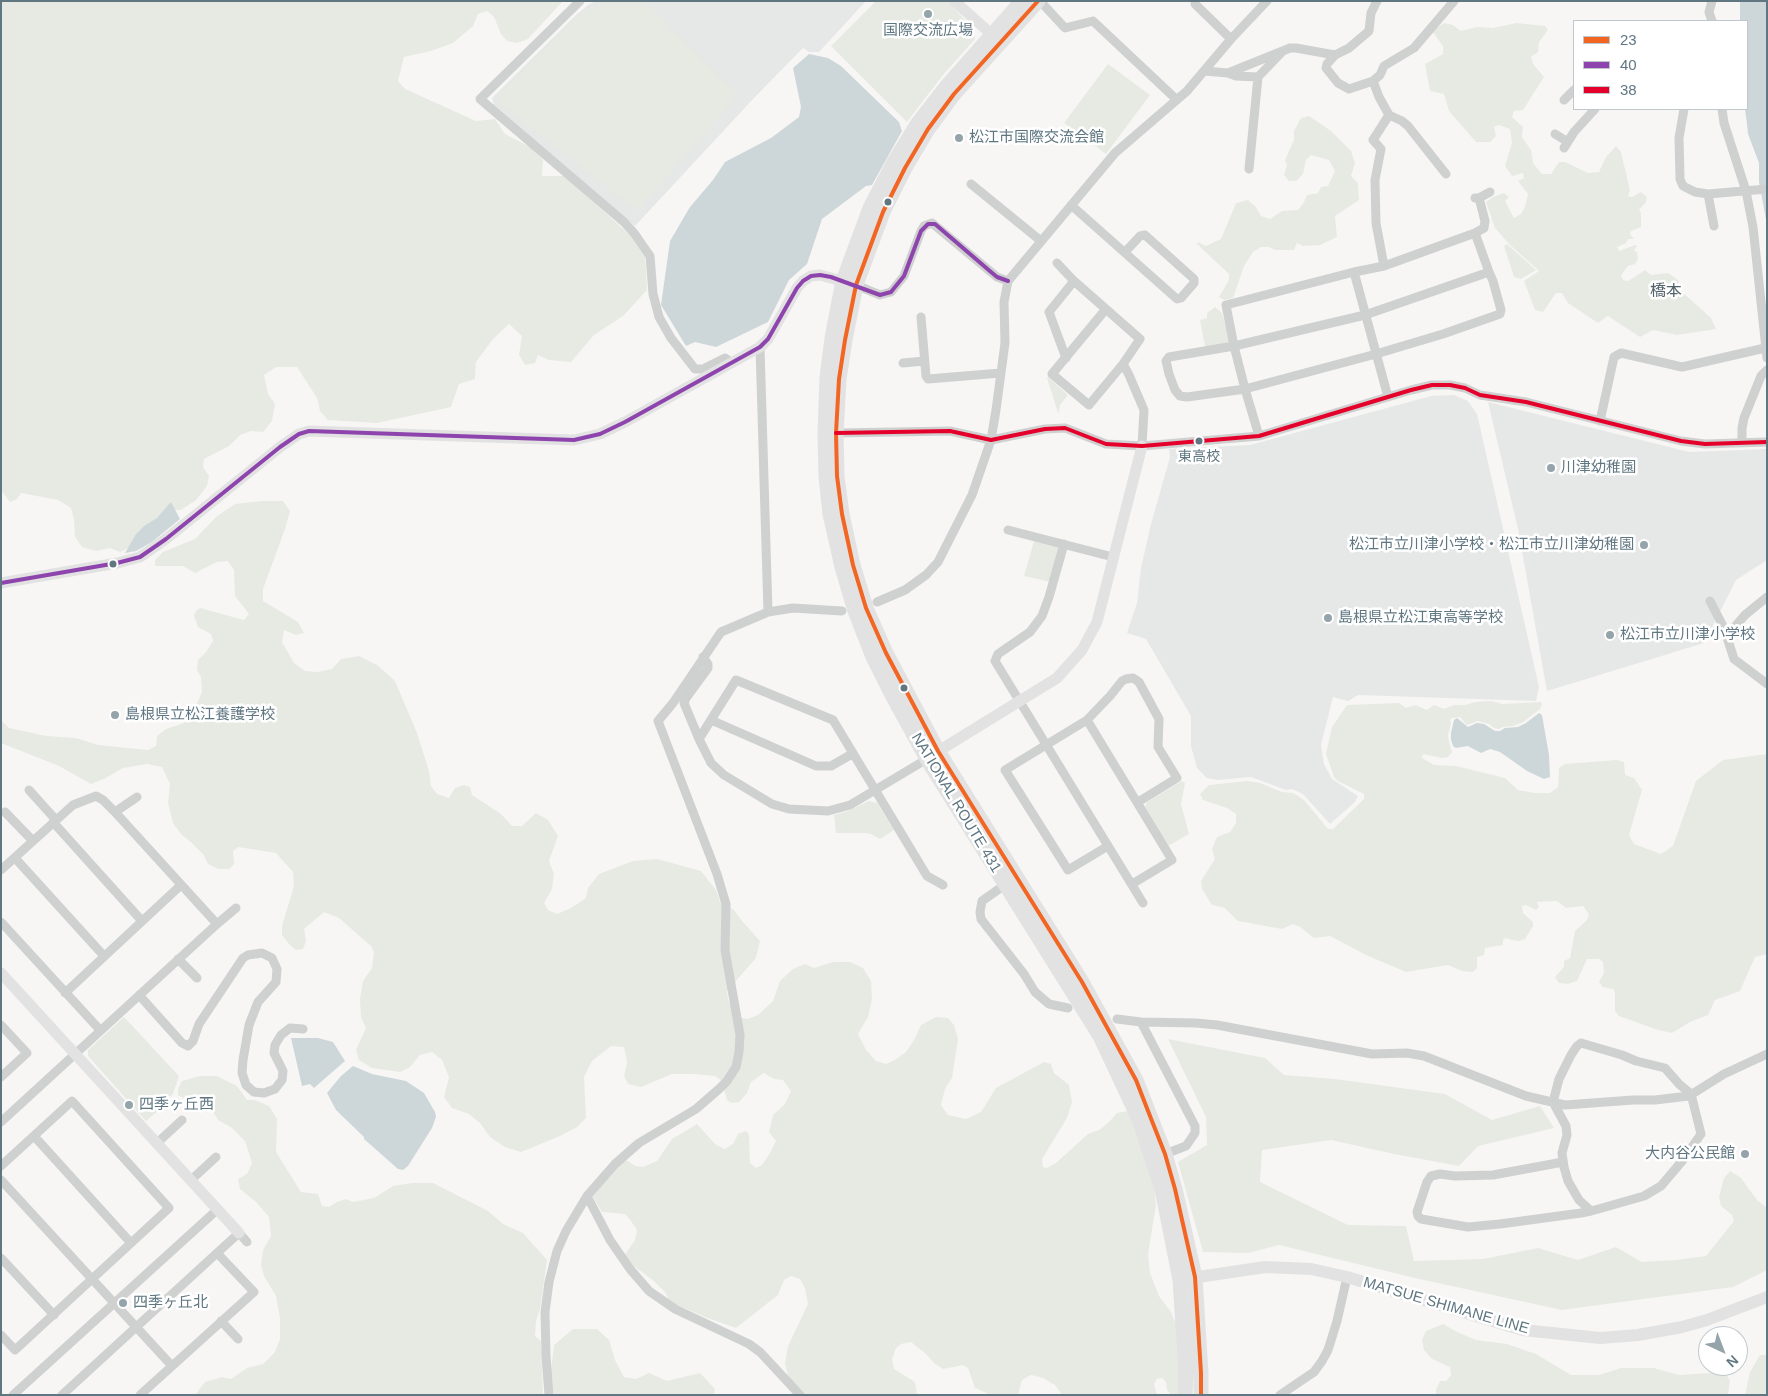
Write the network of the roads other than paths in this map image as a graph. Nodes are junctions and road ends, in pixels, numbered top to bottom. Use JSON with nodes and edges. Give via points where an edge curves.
{"nodes":[{"id":1,"x":580,"y":1,"type":"edge"},
{"id":2,"x":954,"y":1,"type":"edge"},
{"id":3,"x":1022,"y":1,"type":"edge"},
{"id":4,"x":1039,"y":1,"type":"edge"},
{"id":5,"x":1267,"y":1,"type":"edge"},
{"id":6,"x":1377,"y":1,"type":"edge"},
{"id":7,"x":1454,"y":1,"type":"edge"},
{"id":8,"x":1712,"y":1,"type":"edge"},
{"id":9,"x":1195,"y":4,"type":"dead end"},
{"id":10,"x":1712,"y":20,"type":"edge"},
{"id":11,"x":996,"y":38,"type":"junction"},
{"id":12,"x":1231,"y":38,"type":"junction"},
{"id":13,"x":1283,"y":51,"type":"junction"},
{"id":14,"x":1335,"y":56,"type":"junction"},
{"id":15,"x":1204,"y":71,"type":"junction"},
{"id":16,"x":1228,"y":73,"type":"junction"},
{"id":17,"x":1258,"y":77,"type":"junction"},
{"id":18,"x":1372,"y":81,"type":"junction"},
{"id":19,"x":1573,"y":91,"type":"edge"},
{"id":20,"x":1177,"y":100,"type":"junction"},
{"id":21,"x":1564,"y":100,"type":"dead end"},
{"id":22,"x":1593,"y":110,"type":"edge"},
{"id":23,"x":1684,"y":110,"type":"edge"},
{"id":24,"x":1722,"y":110,"type":"edge"},
{"id":25,"x":1389,"y":115,"type":"junction"},
{"id":26,"x":1555,"y":134,"type":"dead end"},
{"id":27,"x":1249,"y":169,"type":"dead end"},
{"id":28,"x":1446,"y":174,"type":"dead end"},
{"id":29,"x":971,"y":184,"type":"dead end"},
{"id":30,"x":1767,"y":189,"type":"edge"},
{"id":31,"x":1749,"y":191,"type":"junction"},
{"id":32,"x":1490,"y":192,"type":"dead end"},
{"id":33,"x":1708,"y":194,"type":"junction"},
{"id":34,"x":1071,"y":205,"type":"junction"},
{"id":35,"x":1714,"y":226,"type":"dead end"},
{"id":36,"x":1475,"y":233,"type":"junction"},
{"id":37,"x":1041,"y":241,"type":"junction"},
{"id":38,"x":1125,"y":252,"type":"junction"},
{"id":39,"x":1057,"y":263,"type":"dead end"},
{"id":40,"x":1384,"y":266,"type":"junction"},
{"id":41,"x":1354,"y":272,"type":"junction"},
{"id":42,"x":1489,"y":272,"type":"junction"},
{"id":43,"x":1008,"y":281,"type":"junction"},
{"id":44,"x":1074,"y":281,"type":"junction"},
{"id":45,"x":849,"y":283,"type":"junction"},
{"id":46,"x":1106,"y":309,"type":"junction"},
{"id":47,"x":1365,"y":315,"type":"junction"},
{"id":48,"x":921,"y":317,"type":"dead end"},
{"id":49,"x":1234,"y":346,"type":"junction"},
{"id":50,"x":760,"y":347,"type":"junction"},
{"id":51,"x":1765,"y":348,"type":"junction"},
{"id":52,"x":1376,"y":354,"type":"junction"},
{"id":53,"x":1066,"y":358,"type":"junction"},
{"id":54,"x":1767,"y":358,"type":"edge"},
{"id":55,"x":924,"y":361,"type":"junction"},
{"id":56,"x":732,"y":363,"type":"junction"},
{"id":57,"x":903,"y":363,"type":"dead end"},
{"id":58,"x":1122,"y":364,"type":"junction"},
{"id":59,"x":1767,"y":370,"type":"edge"},
{"id":60,"x":1000,"y":373,"type":"junction"},
{"id":61,"x":1246,"y":390,"type":"junction"},
{"id":62,"x":1388,"y":396,"type":"junction"},
{"id":63,"x":1600,"y":421,"type":"junction"},
{"id":64,"x":836,"y":433,"type":"junction"},
{"id":65,"x":1259,"y":436,"type":"junction"},
{"id":66,"x":991,"y":440,"type":"junction"},
{"id":67,"x":1742,"y":442,"type":"junction"},
{"id":68,"x":1767,"y":442,"type":"edge"},
{"id":69,"x":1142,"y":446,"type":"junction"},
{"id":70,"x":1008,"y":530,"type":"dead end"},
{"id":71,"x":1064,"y":544,"type":"junction"},
{"id":72,"x":1113,"y":557,"type":"junction"},
{"id":73,"x":1,"y":583,"type":"edge"},
{"id":74,"x":1767,"y":597,"type":"edge"},
{"id":75,"x":1710,"y":601,"type":"dead end"},
{"id":76,"x":877,"y":602,"type":"dead end"},
{"id":77,"x":842,"y":611,"type":"dead end"},
{"id":78,"x":768,"y":612,"type":"junction"},
{"id":79,"x":1727,"y":636,"type":"junction"},
{"id":80,"x":703,"y":657,"type":"junction"},
{"id":81,"x":1767,"y":684,"type":"edge"},
{"id":82,"x":1020,"y":700,"type":"junction"},
{"id":83,"x":711,"y":720,"type":"junction"},
{"id":84,"x":1087,"y":720,"type":"junction"},
{"id":85,"x":699,"y":739,"type":"junction"},
{"id":86,"x":1045,"y":744,"type":"junction"},
{"id":87,"x":852,"y":754,"type":"junction"},
{"id":88,"x":933,"y":755,"type":"junction"},
{"id":89,"x":29,"y":790,"type":"dead end"},
{"id":90,"x":875,"y":790,"type":"junction"},
{"id":91,"x":137,"y":797,"type":"dead end"},
{"id":92,"x":1138,"y":802,"type":"junction"},
{"id":93,"x":5,"y":812,"type":"dead end"},
{"id":94,"x":115,"y":812,"type":"junction"},
{"id":95,"x":55,"y":821,"type":"junction"},
{"id":96,"x":33,"y":841,"type":"junction"},
{"id":97,"x":1108,"y":846,"type":"junction"},
{"id":98,"x":15,"y":858,"type":"junction"},
{"id":99,"x":1,"y":870,"type":"edge"},
{"id":100,"x":1006,"y":884,"type":"junction"},
{"id":101,"x":1132,"y":884,"type":"junction"},
{"id":102,"x":181,"y":885,"type":"junction"},
{"id":103,"x":943,"y":886,"type":"dead end"},
{"id":104,"x":1143,"y":903,"type":"dead end"},
{"id":105,"x":236,"y":908,"type":"dead end"},
{"id":106,"x":142,"y":921,"type":"junction"},
{"id":107,"x":1,"y":922,"type":"edge"},
{"id":108,"x":217,"y":924,"type":"junction"},
{"id":109,"x":104,"y":956,"type":"junction"},
{"id":110,"x":178,"y":959,"type":"junction"},
{"id":111,"x":1,"y":973,"type":"edge"},
{"id":112,"x":197,"y":978,"type":"dead end"},
{"id":113,"x":65,"y":993,"type":"junction"},
{"id":114,"x":139,"y":995,"type":"junction"},
{"id":115,"x":1068,"y":1008,"type":"dead end"},
{"id":116,"x":1117,"y":1019,"type":"dead end"},
{"id":117,"x":1140,"y":1022,"type":"junction"},
{"id":118,"x":1,"y":1025,"type":"edge"},
{"id":119,"x":303,"y":1029,"type":"dead end"},
{"id":120,"x":100,"y":1030,"type":"junction"},
{"id":121,"x":75,"y":1054,"type":"junction"},
{"id":122,"x":1767,"y":1054,"type":"edge"},
{"id":123,"x":1,"y":1077,"type":"edge"},
{"id":124,"x":1691,"y":1094,"type":"junction"},
{"id":125,"x":1553,"y":1102,"type":"junction"},
{"id":126,"x":182,"y":1120,"type":"dead end"},
{"id":127,"x":1,"y":1122,"type":"edge"},
{"id":128,"x":34,"y":1136,"type":"junction"},
{"id":129,"x":157,"y":1143,"type":"junction"},
{"id":130,"x":1165,"y":1154,"type":"junction"},
{"id":131,"x":216,"y":1157,"type":"dead end"},
{"id":132,"x":1563,"y":1162,"type":"junction"},
{"id":133,"x":1,"y":1166,"type":"edge"},
{"id":134,"x":1,"y":1180,"type":"edge"},
{"id":135,"x":191,"y":1180,"type":"junction"},
{"id":136,"x":587,"y":1196,"type":"junction"},
{"id":137,"x":218,"y":1209,"type":"junction"},
{"id":138,"x":1591,"y":1211,"type":"junction"},
{"id":139,"x":243,"y":1237,"type":"joint"},
{"id":140,"x":131,"y":1243,"type":"junction"},
{"id":141,"x":217,"y":1253,"type":"junction"},
{"id":142,"x":1,"y":1258,"type":"edge"},
{"id":143,"x":1347,"y":1277,"type":"junction"},
{"id":144,"x":1188,"y":1278,"type":"junction"},
{"id":145,"x":93,"y":1279,"type":"junction"},
{"id":146,"x":1767,"y":1297,"type":"edge"},
{"id":147,"x":114,"y":1303,"type":"junction"},
{"id":148,"x":54,"y":1314,"type":"junction"},
{"id":149,"x":221,"y":1321,"type":"junction"},
{"id":150,"x":136,"y":1327,"type":"junction"},
{"id":151,"x":1,"y":1335,"type":"edge"},
{"id":152,"x":238,"y":1338,"type":"dead end"},
{"id":153,"x":172,"y":1366,"type":"junction"},
{"id":154,"x":14,"y":1395,"type":"edge"},
{"id":155,"x":62,"y":1395,"type":"edge"},
{"id":156,"x":141,"y":1395,"type":"edge"},
{"id":157,"x":549,"y":1395,"type":"edge"},
{"id":158,"x":800,"y":1395,"type":"edge"},
{"id":159,"x":1185,"y":1395,"type":"edge"},
{"id":160,"x":1201,"y":1395,"type":"edge"},
{"id":161,"x":1280,"y":1395,"type":"edge"}],
"edges":[{"from":1,"to":56,"type":"street","via":[[480,99],[634,233],[650,256],[653,294],[659,317],[695,369],[703,369],[725,358]]},
{"from":2,"to":11,"type":"street"},
{"from":3,"to":11,"type":"highway","name":"NATIONAL ROUTE 431"},
{"from":4,"to":11,"type":"highway","name":"NATIONAL ROUTE 431"},
{"from":4,"to":20,"type":"street","via":[[1065,28],[1093,22]]},
{"from":5,"to":12,"type":"street"},
{"from":6,"to":14,"type":"street","via":[[1371,13],[1369,31]]},
{"from":7,"to":18,"type":"street","via":[[1414,48],[1384,66]]},
{"from":8,"to":10,"type":"street","via":[[1709,12]]},
{"from":9,"to":12,"type":"street"},
{"from":11,"to":45,"type":"highway","name":"NATIONAL ROUTE 431","via":[[928,129],[882,212]]},
{"from":12,"to":15,"type":"street"},
{"from":13,"to":14,"type":"street","via":[[1296,48]]},
{"from":13,"to":16,"type":"street"},
{"from":13,"to":17,"type":"street"},
{"from":14,"to":18,"type":"street","via":[[1326,68],[1343,87],[1352,89]]},
{"from":15,"to":16,"type":"street"},
{"from":15,"to":20,"type":"street"},
{"from":16,"to":17,"type":"street"},
{"from":17,"to":27,"type":"street"},
{"from":18,"to":25,"type":"street"},
{"from":19,"to":21,"type":"street"},
{"from":20,"to":34,"type":"street","via":[[1115,153]]},
{"from":22,"to":26,"type":"street","via":[[1566,145]]},
{"from":23,"to":33,"type":"street","via":[[1679,138],[1681,183],[1687,189]]},
{"from":24,"to":31,"type":"street"},
{"from":25,"to":28,"type":"street","via":[[1408,126]]},
{"from":25,"to":40,"type":"street","via":[[1374,140],[1381,149],[1375,180],[1376,222]]},
{"from":29,"to":37,"type":"street"},
{"from":30,"to":31,"type":"street"},
{"from":31,"to":33,"type":"street"},
{"from":31,"to":51,"type":"street"},
{"from":32,"to":36,"type":"street","via":[[1477,198],[1485,221],[1484,228]]},
{"from":33,"to":35,"type":"street"},
{"from":34,"to":37,"type":"street"},
{"from":34,"to":38,"type":"street"},
{"from":36,"to":40,"type":"street"},
{"from":36,"to":42,"type":"street"},
{"from":37,"to":43,"type":"street"},
{"from":38,"to":38,"type":"street","via":[[1177,299],[1194,283],[1194,279],[1145,235]]},
{"from":39,"to":44,"type":"street"},
{"from":40,"to":41,"type":"street"},
{"from":41,"to":47,"type":"street"},
{"from":41,"to":49,"type":"street","via":[[1226,305]]},
{"from":42,"to":47,"type":"street"},
{"from":42,"to":52,"type":"street","via":[[1500,314]]},
{"from":43,"to":45,"type":"street","via":[[997,277],[932,223],[921,231],[904,276],[891,292],[880,295]]},
{"from":43,"to":60,"type":"street"},
{"from":44,"to":46,"type":"street"},
{"from":44,"to":53,"type":"street","via":[[1049,312]]},
{"from":45,"to":50,"type":"street","via":[[820,275],[803,281]]},
{"from":45,"to":64,"type":"highway","name":"NATIONAL ROUTE 431"},
{"from":45,"to":88,"type":"highway","name":"NATIONAL ROUTE 431","via":[[832,338],[827,378],[825,433],[830,514],[855,612],[873,657]]},
{"from":46,"to":53,"type":"street"},
{"from":46,"to":58,"type":"street","via":[[1140,340]]},
{"from":47,"to":49,"type":"street"},
{"from":47,"to":52,"type":"street"},
{"from":48,"to":55,"type":"street"},
{"from":49,"to":61,"type":"street"},
{"from":49,"to":61,"type":"street","via":[[1169,357],[1166,361],[1169,374],[1175,390],[1183,397]]},
{"from":50,"to":56,"type":"street"},
{"from":50,"to":78,"type":"street"},
{"from":51,"to":54,"type":"street"},
{"from":51,"to":63,"type":"street","via":[[1682,367],[1621,353],[1614,357]]},
{"from":52,"to":61,"type":"street"},
{"from":52,"to":62,"type":"street"},
{"from":53,"to":58,"type":"street","via":[[1052,374],[1088,405]]},
{"from":55,"to":57,"type":"street"},
{"from":55,"to":60,"type":"street","via":[[928,379]]},
{"from":56,"to":73,"type":"street","via":[[610,430],[574,440],[309,431],[299,434],[140,556]]},
{"from":58,"to":69,"type":"street","via":[[1144,410]]},
{"from":59,"to":67,"type":"street","via":[[1744,418]]},
{"from":60,"to":66,"type":"street"},
{"from":61,"to":65,"type":"street"},
{"from":62,"to":63,"type":"street","via":[[1432,385],[1450,385]]},
{"from":62,"to":65,"type":"street"},
{"from":63,"to":67,"type":"street","via":[[1693,443]]},
{"from":64,"to":66,"type":"street","via":[[950,431]]},
{"from":64,"to":88,"type":"highway","name":"NATIONAL ROUTE 431","via":[[837,476],[853,566],[866,608]]},
{"from":65,"to":69,"type":"street"},
{"from":66,"to":69,"type":"street","via":[[1066,428],[1106,444]]},
{"from":66,"to":76,"type":"street","via":[[972,495],[938,562],[904,590]]},
{"from":67,"to":68,"type":"street"},
{"from":69,"to":72,"type":"street"},
{"from":70,"to":71,"type":"street"},
{"from":71,"to":72,"type":"street"},
{"from":71,"to":82,"type":"street","via":[[1042,616],[1030,632],[998,654],[996,659]]},
{"from":72,"to":82,"type":"street","via":[[1097,622],[1082,650],[1057,678]]},
{"from":74,"to":79,"type":"street"},
{"from":75,"to":79,"type":"street"},
{"from":77,"to":78,"type":"street","via":[[793,608]]},
{"from":78,"to":80,"type":"street","via":[[721,632]]},
{"from":79,"to":81,"type":"street","via":[[1734,659]]},
{"from":80,"to":85,"type":"street","via":[[708,668],[684,703]]},
{"from":80,"to":136,"type":"street","via":[[658,721],[726,904],[725,950],[740,1035],[736,1067],[707,1101],[639,1143]]},
{"from":82,"to":86,"type":"street"},
{"from":82,"to":88,"type":"street"},
{"from":83,"to":85,"type":"street"},
{"from":83,"to":87,"type":"street","via":[[816,766],[831,766]]},
{"from":83,"to":87,"type":"street","via":[[736,680],[833,720]]},
{"from":84,"to":86,"type":"street"},
{"from":84,"to":92,"type":"street"},
{"from":84,"to":92,"type":"street","via":[[1122,681],[1130,678],[1139,682],[1159,719],[1158,747],[1177,778]]},
{"from":85,"to":90,"type":"street","via":[[711,763],[724,775],[772,804],[789,809],[828,811],[850,806]]},
{"from":86,"to":97,"type":"street"},
{"from":86,"to":97,"type":"street","via":[[1005,770],[1068,870]]},
{"from":87,"to":90,"type":"street"},
{"from":88,"to":90,"type":"street"},
{"from":88,"to":100,"type":"highway","name":"NATIONAL ROUTE 431"},
{"from":88,"to":130,"type":"highway","name":"NATIONAL ROUTE 431","via":[[1082,982],[1136,1080]]},
{"from":89,"to":95,"type":"street"},
{"from":90,"to":103,"type":"street","via":[[927,876]]},
{"from":91,"to":94,"type":"street"},
{"from":92,"to":101,"type":"street","via":[[1172,860]]},
{"from":93,"to":96,"type":"street"},
{"from":94,"to":95,"type":"street","via":[[96,796],[73,805]]},
{"from":94,"to":102,"type":"street"},
{"from":95,"to":96,"type":"street"},
{"from":95,"to":106,"type":"street"},
{"from":96,"to":98,"type":"street"},
{"from":97,"to":101,"type":"street"},
{"from":98,"to":99,"type":"street"},
{"from":98,"to":109,"type":"street"},
{"from":100,"to":115,"type":"street","via":[[982,901],[981,919],[1035,992],[1049,1004]]},
{"from":100,"to":144,"type":"highway","name":"NATIONAL ROUTE 431","via":[[1100,1036],[1132,1102]]},
{"from":101,"to":104,"type":"street"},
{"from":102,"to":106,"type":"street"},
{"from":102,"to":108,"type":"street"},
{"from":105,"to":108,"type":"street"},
{"from":106,"to":109,"type":"street"},
{"from":107,"to":113,"type":"street"},
{"from":108,"to":110,"type":"street"},
{"from":109,"to":113,"type":"street"},
{"from":110,"to":112,"type":"street"},
{"from":110,"to":114,"type":"street"},
{"from":111,"to":121,"type":"street"},
{"from":113,"to":120,"type":"street"},
{"from":114,"to":119,"type":"street","via":[[188,1046],[243,958],[262,953],[272,958],[277,969],[276,982],[258,1002],[249,1025],[243,1060],[242,1073],[246,1085],[254,1092],[275,1089],[282,1080],[283,1071],[274,1054],[275,1045],[290,1028]]},
{"from":114,"to":120,"type":"street"},
{"from":116,"to":117,"type":"street"},
{"from":117,"to":125,"type":"street","via":[[1217,1025],[1372,1054],[1424,1056],[1512,1091]]},
{"from":117,"to":130,"type":"street","via":[[1195,1126],[1186,1146]]},
{"from":118,"to":123,"type":"street","via":[[27,1053]]},
{"from":120,"to":121,"type":"street"},
{"from":121,"to":127,"type":"street"},
{"from":121,"to":129,"type":"street"},
{"from":122,"to":124,"type":"street"},
{"from":124,"to":125,"type":"street","via":[[1655,1100],[1565,1105]]},
{"from":124,"to":125,"type":"street","via":[[1665,1068],[1581,1043],[1559,1079]]},
{"from":124,"to":138,"type":"street","via":[[1701,1134],[1665,1182],[1644,1196]]},
{"from":125,"to":132,"type":"street","via":[[1566,1126]]},
{"from":126,"to":129,"type":"street"},
{"from":128,"to":133,"type":"street"},
{"from":128,"to":140,"type":"street"},
{"from":128,"to":140,"type":"street","via":[[72,1102],[169,1208]]},
{"from":129,"to":135,"type":"street"},
{"from":130,"to":144,"type":"highway","name":"NATIONAL ROUTE 431","via":[[1183,1218]]},
{"from":131,"to":135,"type":"street"},
{"from":132,"to":138,"type":"street","via":[[1574,1193]]},
{"from":132,"to":138,"type":"street","via":[[1493,1175],[1431,1176],[1418,1216],[1421,1220],[1468,1228]]},
{"from":134,"to":145,"type":"street"},
{"from":135,"to":137,"type":"street"},
{"from":136,"to":157,"type":"street","via":[[557,1250],[549,1282],[545,1321]]},
{"from":136,"to":158,"type":"street","via":[[610,1240],[649,1291],[675,1309],[749,1344]]},
{"from":137,"to":139,"type":"street"},
{"from":137,"to":147,"type":"street"},
{"from":139,"to":141,"type":"street"},
{"from":140,"to":145,"type":"street"},
{"from":141,"to":149,"type":"street","via":[[254,1292]]},
{"from":141,"to":150,"type":"street"},
{"from":142,"to":148,"type":"street"},
{"from":143,"to":144,"type":"main road","name":"MATSUE SHIMANE LINE","via":[[1311,1269],[1266,1267]]},
{"from":143,"to":146,"type":"main road","name":"MATSUE SHIMANE LINE","via":[[1523,1330],[1600,1338],[1682,1327]]},
{"from":143,"to":161,"type":"street","via":[[1337,1321],[1322,1361],[1314,1372]]},
{"from":144,"to":159,"type":"highway","name":"NATIONAL ROUTE 431"},
{"from":144,"to":160,"type":"highway","name":"NATIONAL ROUTE 431"},
{"from":145,"to":147,"type":"street"},
{"from":145,"to":148,"type":"street"},
{"from":147,"to":150,"type":"street"},
{"from":147,"to":154,"type":"street"},
{"from":148,"to":151,"type":"street","via":[[15,1350]]},
{"from":149,"to":152,"type":"street"},
{"from":149,"to":153,"type":"street"},
{"from":150,"to":153,"type":"street"},
{"from":150,"to":155,"type":"street"},
{"from":153,"to":156,"type":"street"}]}
